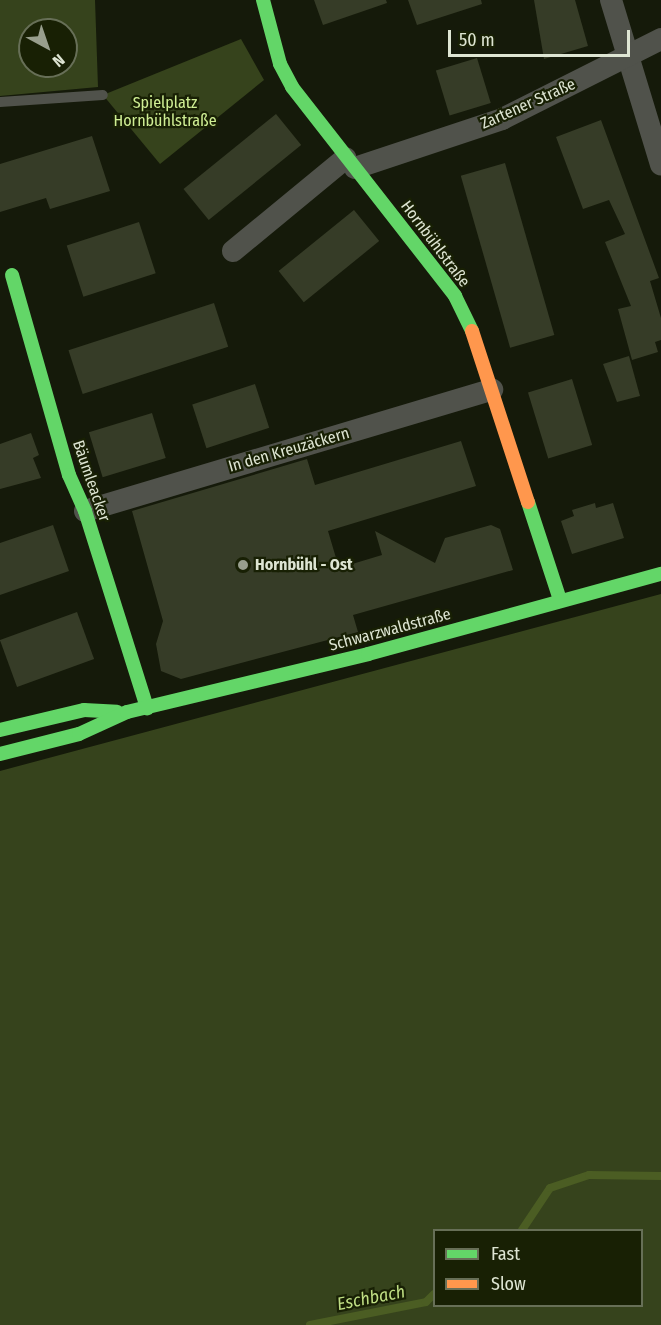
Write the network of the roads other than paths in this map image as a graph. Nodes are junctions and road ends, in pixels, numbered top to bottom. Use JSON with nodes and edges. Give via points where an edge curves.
{"nodes":[{"id":1,"x":263,"y":0,"type":"edge"},
{"id":2,"x":612,"y":0,"type":"edge"},
{"id":3,"x":661,"y":39,"type":"edge"},
{"id":4,"x":628,"y":57,"type":"junction"},
{"id":5,"x":103,"y":95,"type":"dead end"},
{"id":6,"x":0,"y":102,"type":"edge"},
{"id":7,"x":350,"y":163,"type":"junction"},
{"id":8,"x":661,"y":165,"type":"edge"},
{"id":9,"x":233,"y":251,"type":"dead end"},
{"id":10,"x":6,"y":274,"type":"edge"},
{"id":11,"x":492,"y":390,"type":"junction"},
{"id":12,"x":85,"y":511,"type":"junction"},
{"id":13,"x":661,"y":574,"type":"edge"},
{"id":14,"x":560,"y":600,"type":"junction"},
{"id":15,"x":147,"y":708,"type":"junction"},
{"id":16,"x":127,"y":712,"type":"junction"},
{"id":17,"x":0,"y":730,"type":"edge"},
{"id":18,"x":0,"y":754,"type":"edge"}],
"edges":[{"from":1,"to":7,"type":"street","name":"Hornbühlstraße","via":[[280,64],[311,116]]},
{"from":2,"to":4,"type":"street"},
{"from":3,"to":4,"type":"street","name":"Zartener Straße"},
{"from":4,"to":7,"type":"street","name":"Zartener Straße","via":[[502,119]]},
{"from":4,"to":8,"type":"street"},
{"from":5,"to":6,"type":"lane"},
{"from":7,"to":9,"type":"street","name":"Zartener Straße"},
{"from":7,"to":11,"type":"street","name":"Hornbühlstraße","via":[[455,296]]},
{"from":10,"to":12,"type":"street","name":"Bäumleacker","via":[[69,475]]},
{"from":11,"to":12,"type":"street","name":"In den Kreuzäckern"},
{"from":11,"to":14,"type":"street","name":"Hornbühlstraße"},
{"from":12,"to":15,"type":"street","name":"Bäumleacker"},
{"from":13,"to":14,"type":"street","name":"Schwarzwaldstraße"},
{"from":14,"to":15,"type":"street","name":"Schwarzwaldstraße"},
{"from":15,"to":16,"type":"street","name":"Schwarzwaldstraße"},
{"from":16,"to":17,"type":"street","name":"Schwarzwaldstraße","via":[[84,710]]},
{"from":16,"to":18,"type":"street","name":"Schwarzwaldstraße","via":[[79,734]]}]}
